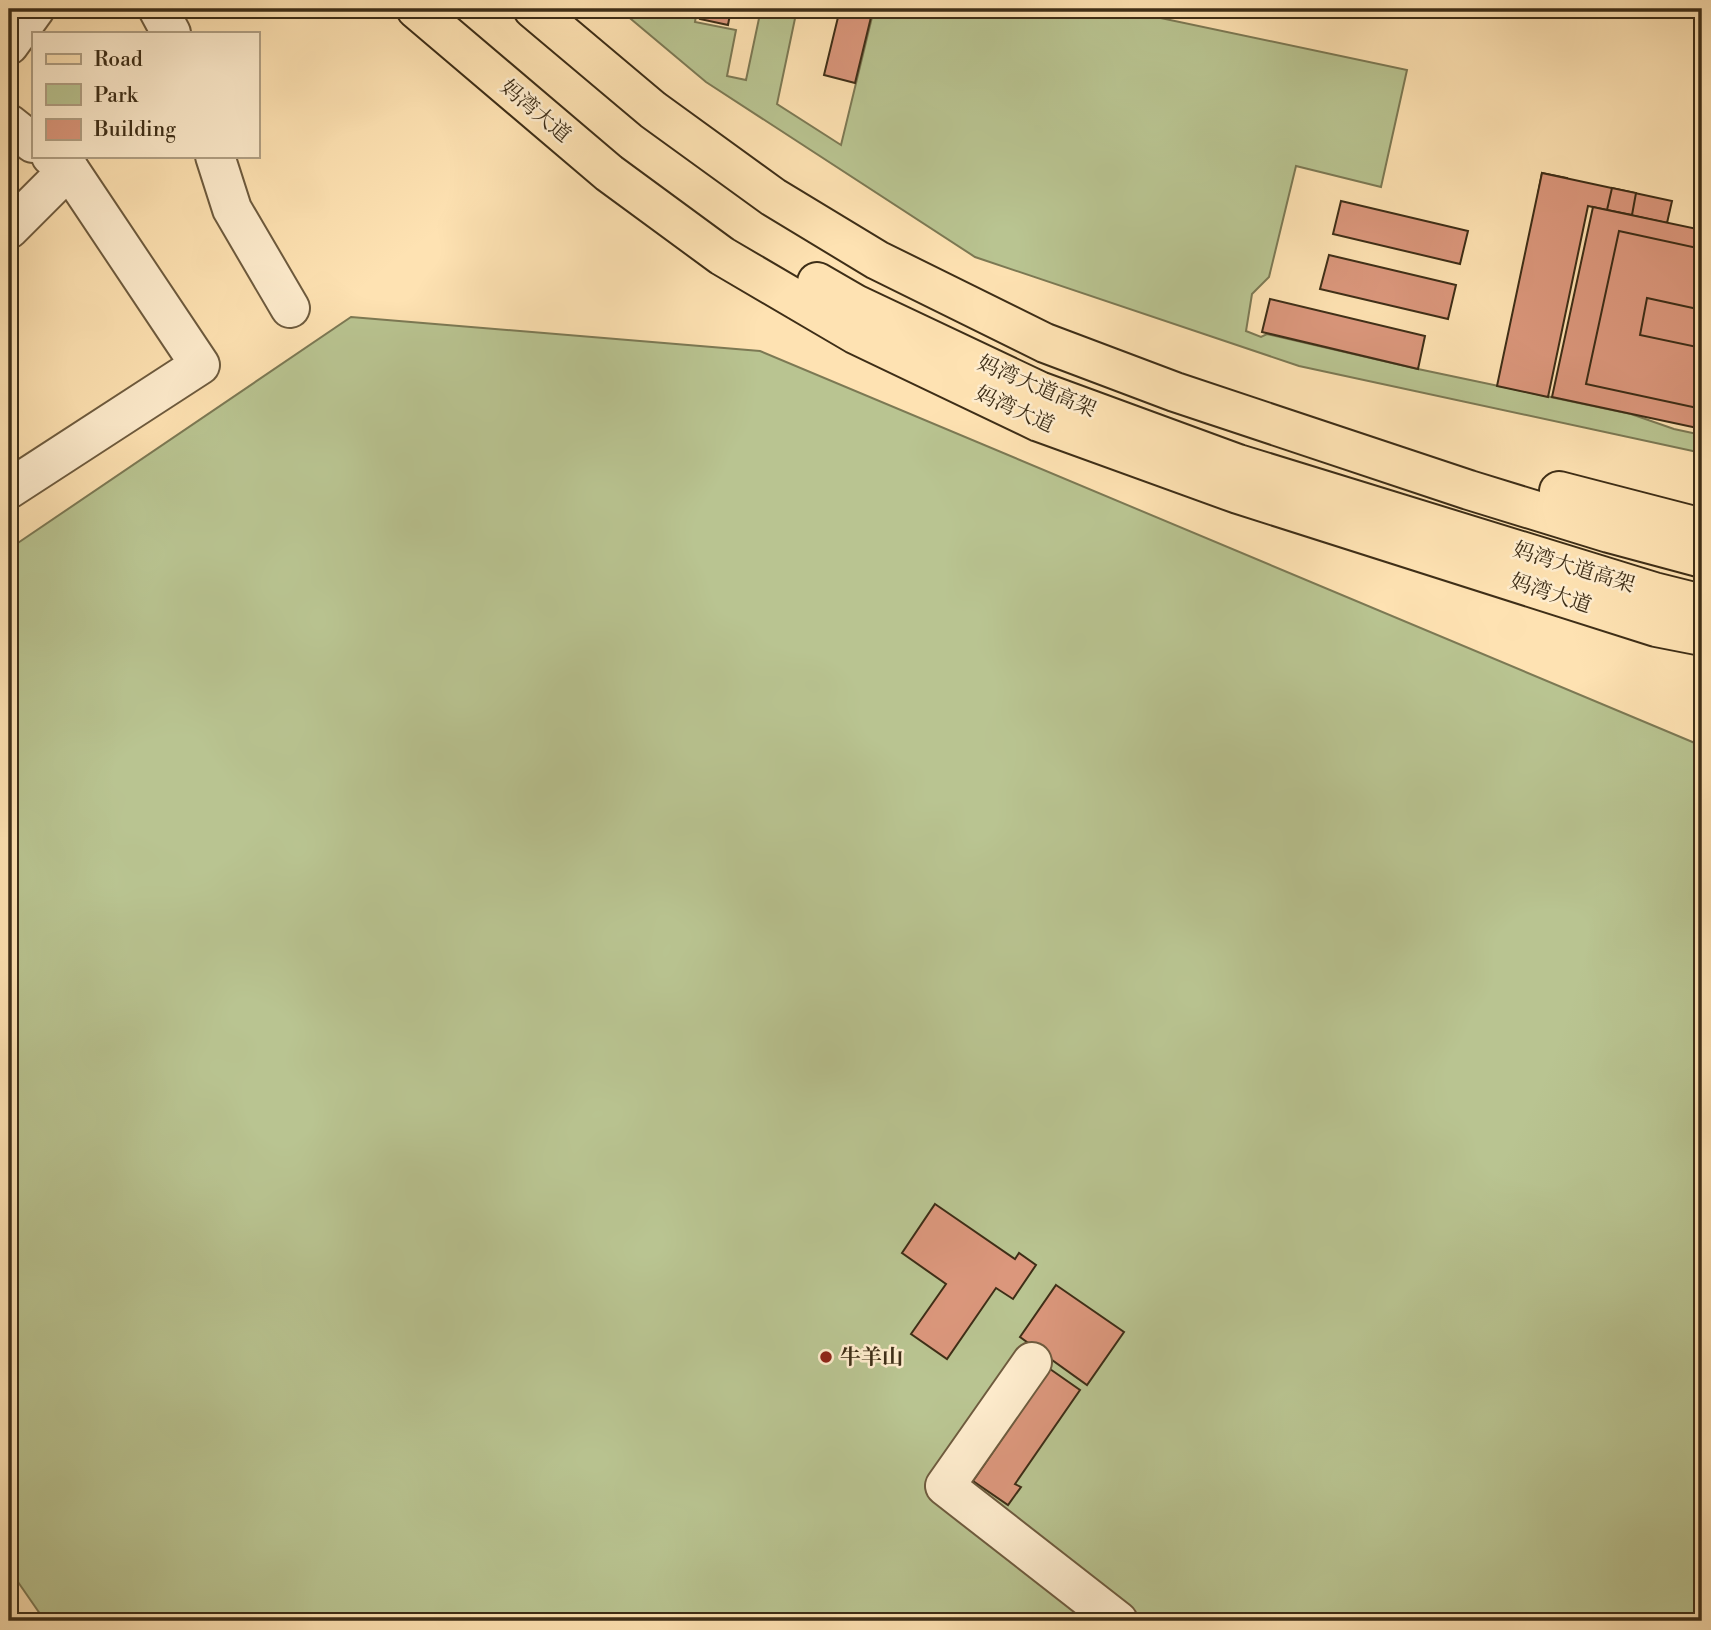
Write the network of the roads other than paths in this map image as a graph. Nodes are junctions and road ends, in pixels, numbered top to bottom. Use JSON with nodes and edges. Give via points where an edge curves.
{"nodes":[{"id":1,"x":35,"y":9,"type":"edge"},
{"id":2,"x":158,"y":9,"type":"edge"},
{"id":3,"x":416,"y":9,"type":"edge"},
{"id":4,"x":452,"y":9,"type":"edge"},
{"id":5,"x":533,"y":9,"type":"edge"},
{"id":6,"x":562,"y":9,"type":"edge"},
{"id":7,"x":170,"y":32,"type":"edge"},
{"id":8,"x":9,"y":45,"type":"edge"},
{"id":9,"x":9,"y":124,"type":"edge"},
{"id":10,"x":32,"y":142,"type":"edge"},
{"id":11,"x":216,"y":158,"type":"edge"},
{"id":12,"x":60,"y":162,"type":"edge"},
{"id":13,"x":9,"y":229,"type":"edge"},
{"id":14,"x":290,"y":308,"type":"dead end"},
{"id":15,"x":9,"y":489,"type":"edge"},
{"id":16,"x":1702,"y":528,"type":"edge"},
{"id":17,"x":1702,"y":558,"type":"edge"},
{"id":18,"x":1702,"y":604,"type":"edge"},
{"id":19,"x":1702,"y":636,"type":"edge"},
{"id":20,"x":1032,"y":1362,"type":"dead end"},
{"id":21,"x":1118,"y":1621,"type":"edge"}],
"edges":[{"from":1,"to":8,"type":"lane"},
{"from":2,"to":7,"type":"lane"},
{"from":3,"to":19,"type":"main road","name":"妈湾大道","via":[[629,188],[722,256],[855,334],[1039,422],[1238,494],[1656,627]]},
{"from":4,"to":18,"type":"main road","name":"妈湾大道高架","via":[[609,142],[722,226],[855,304],[1039,391],[1238,464]]},
{"from":5,"to":17,"type":"main road","name":"妈湾大道高架","via":[[653,110],[773,198],[877,260],[1034,338],[1175,391],[1469,490]]},
{"from":6,"to":16,"type":"main road","via":[[751,159],[859,227],[1027,310],[1157,359],[1450,457],[1591,501]]},
{"from":9,"to":10,"type":"lane"},
{"from":11,"to":14,"type":"lane","via":[[232,209]]},
{"from":12,"to":13,"type":"lane"},
{"from":12,"to":15,"type":"lane","via":[[200,365]]},
{"from":20,"to":21,"type":"lane","via":[[945,1486]]}]}
